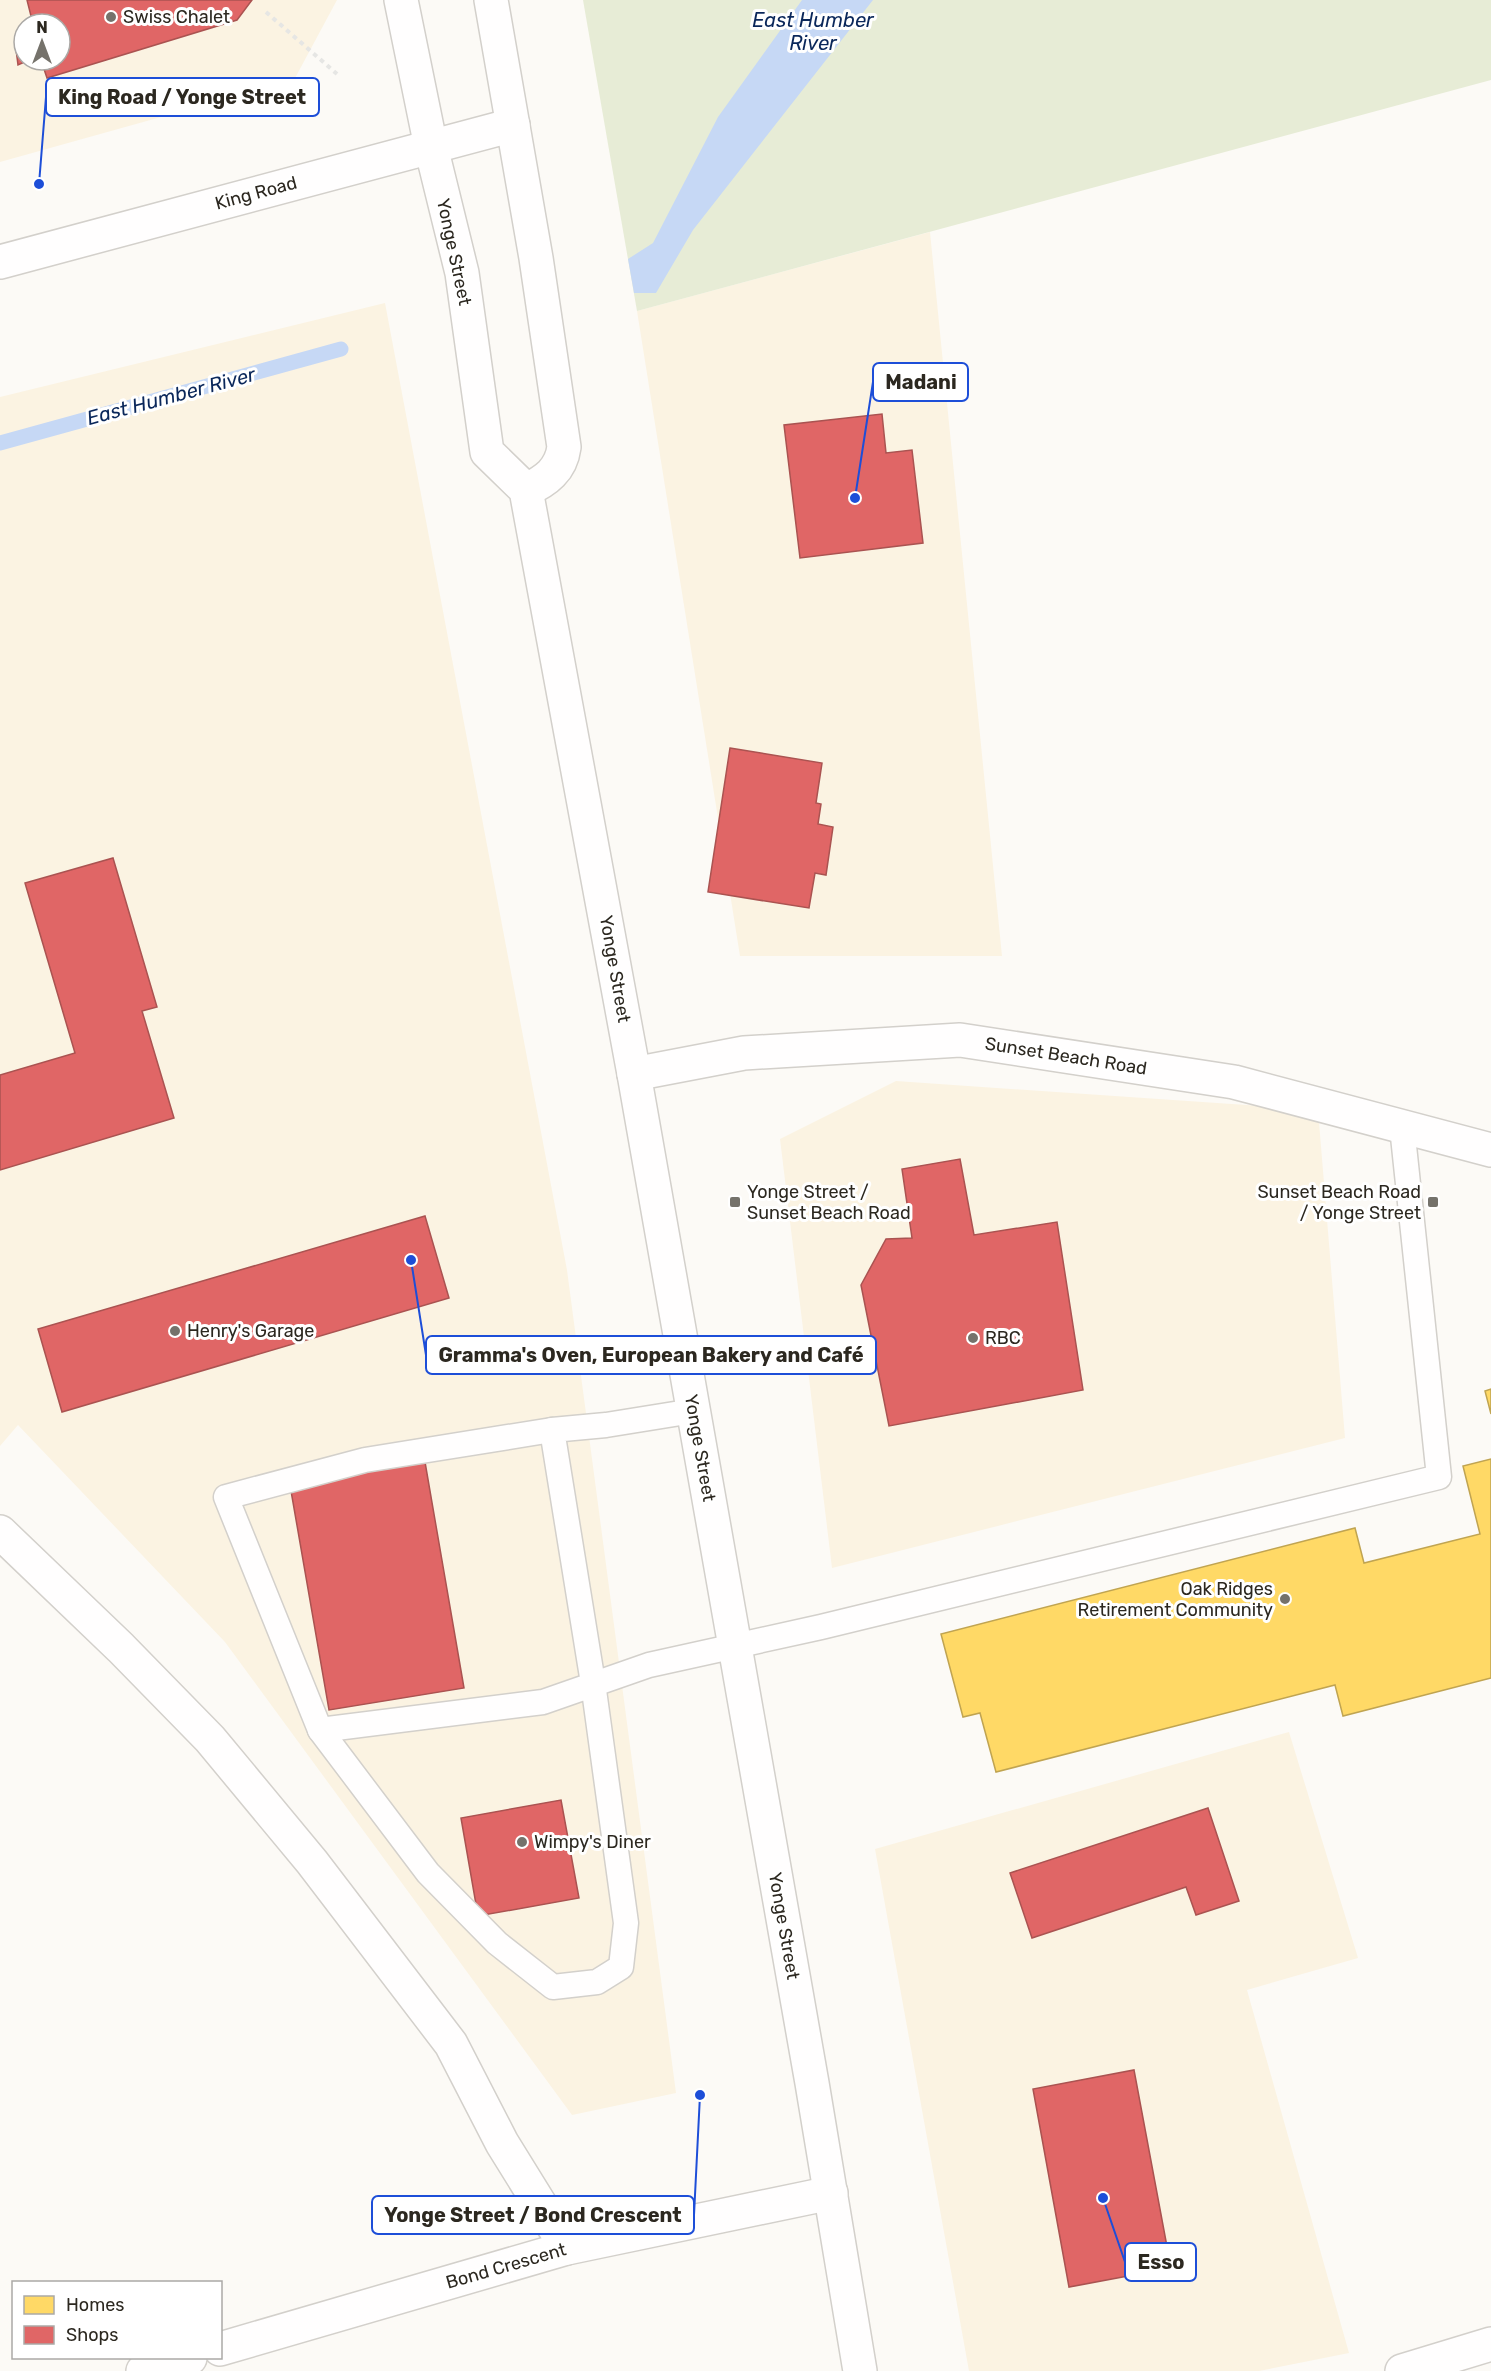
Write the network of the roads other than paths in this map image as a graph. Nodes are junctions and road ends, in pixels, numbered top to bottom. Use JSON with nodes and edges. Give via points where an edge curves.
{"nodes":[{"id":1,"x":401,"y":0,"type":"edge"},
{"id":2,"x":490,"y":0,"type":"edge"},
{"id":3,"x":513,"y":125,"type":"junction"},
{"id":4,"x":431,"y":147,"type":"junction"},
{"id":5,"x":0,"y":262,"type":"edge"},
{"id":6,"x":526,"y":490,"type":"junction"},
{"id":7,"x":634,"y":1074,"type":"junction"},
{"id":8,"x":1402,"y":1127,"type":"junction"},
{"id":9,"x":1491,"y":1150,"type":"edge"},
{"id":10,"x":693,"y":1411,"type":"junction"},
{"id":11,"x":552,"y":1430,"type":"junction"},
{"id":12,"x":0,"y":1532,"type":"edge"},
{"id":13,"x":735,"y":1647,"type":"junction"},
{"id":14,"x":593,"y":1683,"type":"junction"},
{"id":15,"x":320,"y":1730,"type":"junction"},
{"id":16,"x":831,"y":2193,"type":"junction"},
{"id":17,"x":567,"y":2248,"type":"junction"},
{"id":18,"x":1491,"y":2344,"type":"edge"},
{"id":19,"x":222,"y":2348,"type":"edge"},
{"id":20,"x":186,"y":2359,"type":"edge"},
{"id":21,"x":143,"y":2371,"type":"edge"},
{"id":22,"x":860,"y":2371,"type":"edge"},
{"id":23,"x":1402,"y":2371,"type":"edge"}],
"edges":[{"from":1,"to":4,"type":"main road","name":"Yonge Street"},
{"from":2,"to":3,"type":"main road"},
{"from":3,"to":4,"type":"main road","name":"King Road"},
{"from":3,"to":6,"type":"main road","via":[[564,447],[563,457],[552,475]]},
{"from":4,"to":5,"type":"main road","name":"King Road"},
{"from":4,"to":6,"type":"main road","name":"Yonge Street","via":[[462,273],[487,452]]},
{"from":6,"to":7,"type":"main road","name":"Yonge Street"},
{"from":7,"to":8,"type":"main road","name":"Sunset Beach Road","via":[[744,1053],[960,1040],[1234,1082]]},
{"from":7,"to":10,"type":"main road","name":"Yonge Street"},
{"from":8,"to":9,"type":"main road","name":"Sunset Beach Road"},
{"from":8,"to":13,"type":"lane","via":[[1439,1477]]},
{"from":10,"to":11,"type":"lane"},
{"from":10,"to":13,"type":"main road","name":"Yonge Street"},
{"from":11,"to":14,"type":"lane"},
{"from":11,"to":15,"type":"lane","via":[[365,1460],[226,1497]]},
{"from":12,"to":17,"type":"main road","via":[[121,1647],[210,1739],[312,1862],[451,2044],[502,2142]]},
{"from":13,"to":14,"type":"lane","via":[[649,1665]]},
{"from":13,"to":16,"type":"main road","name":"Yonge Street"},
{"from":14,"to":15,"type":"lane","via":[[543,1702]]},
{"from":14,"to":15,"type":"lane","via":[[626,1923],[621,1967],[597,1982],[554,1987],[497,1942],[428,1873]]},
{"from":16,"to":17,"type":"main road","name":"Bond Crescent"},
{"from":16,"to":22,"type":"main road","name":"Yonge Street"},
{"from":17,"to":19,"type":"main road","name":"Bond Crescent"},
{"from":18,"to":23,"type":"main road"},
{"from":20,"to":21,"type":"main road"}]}
